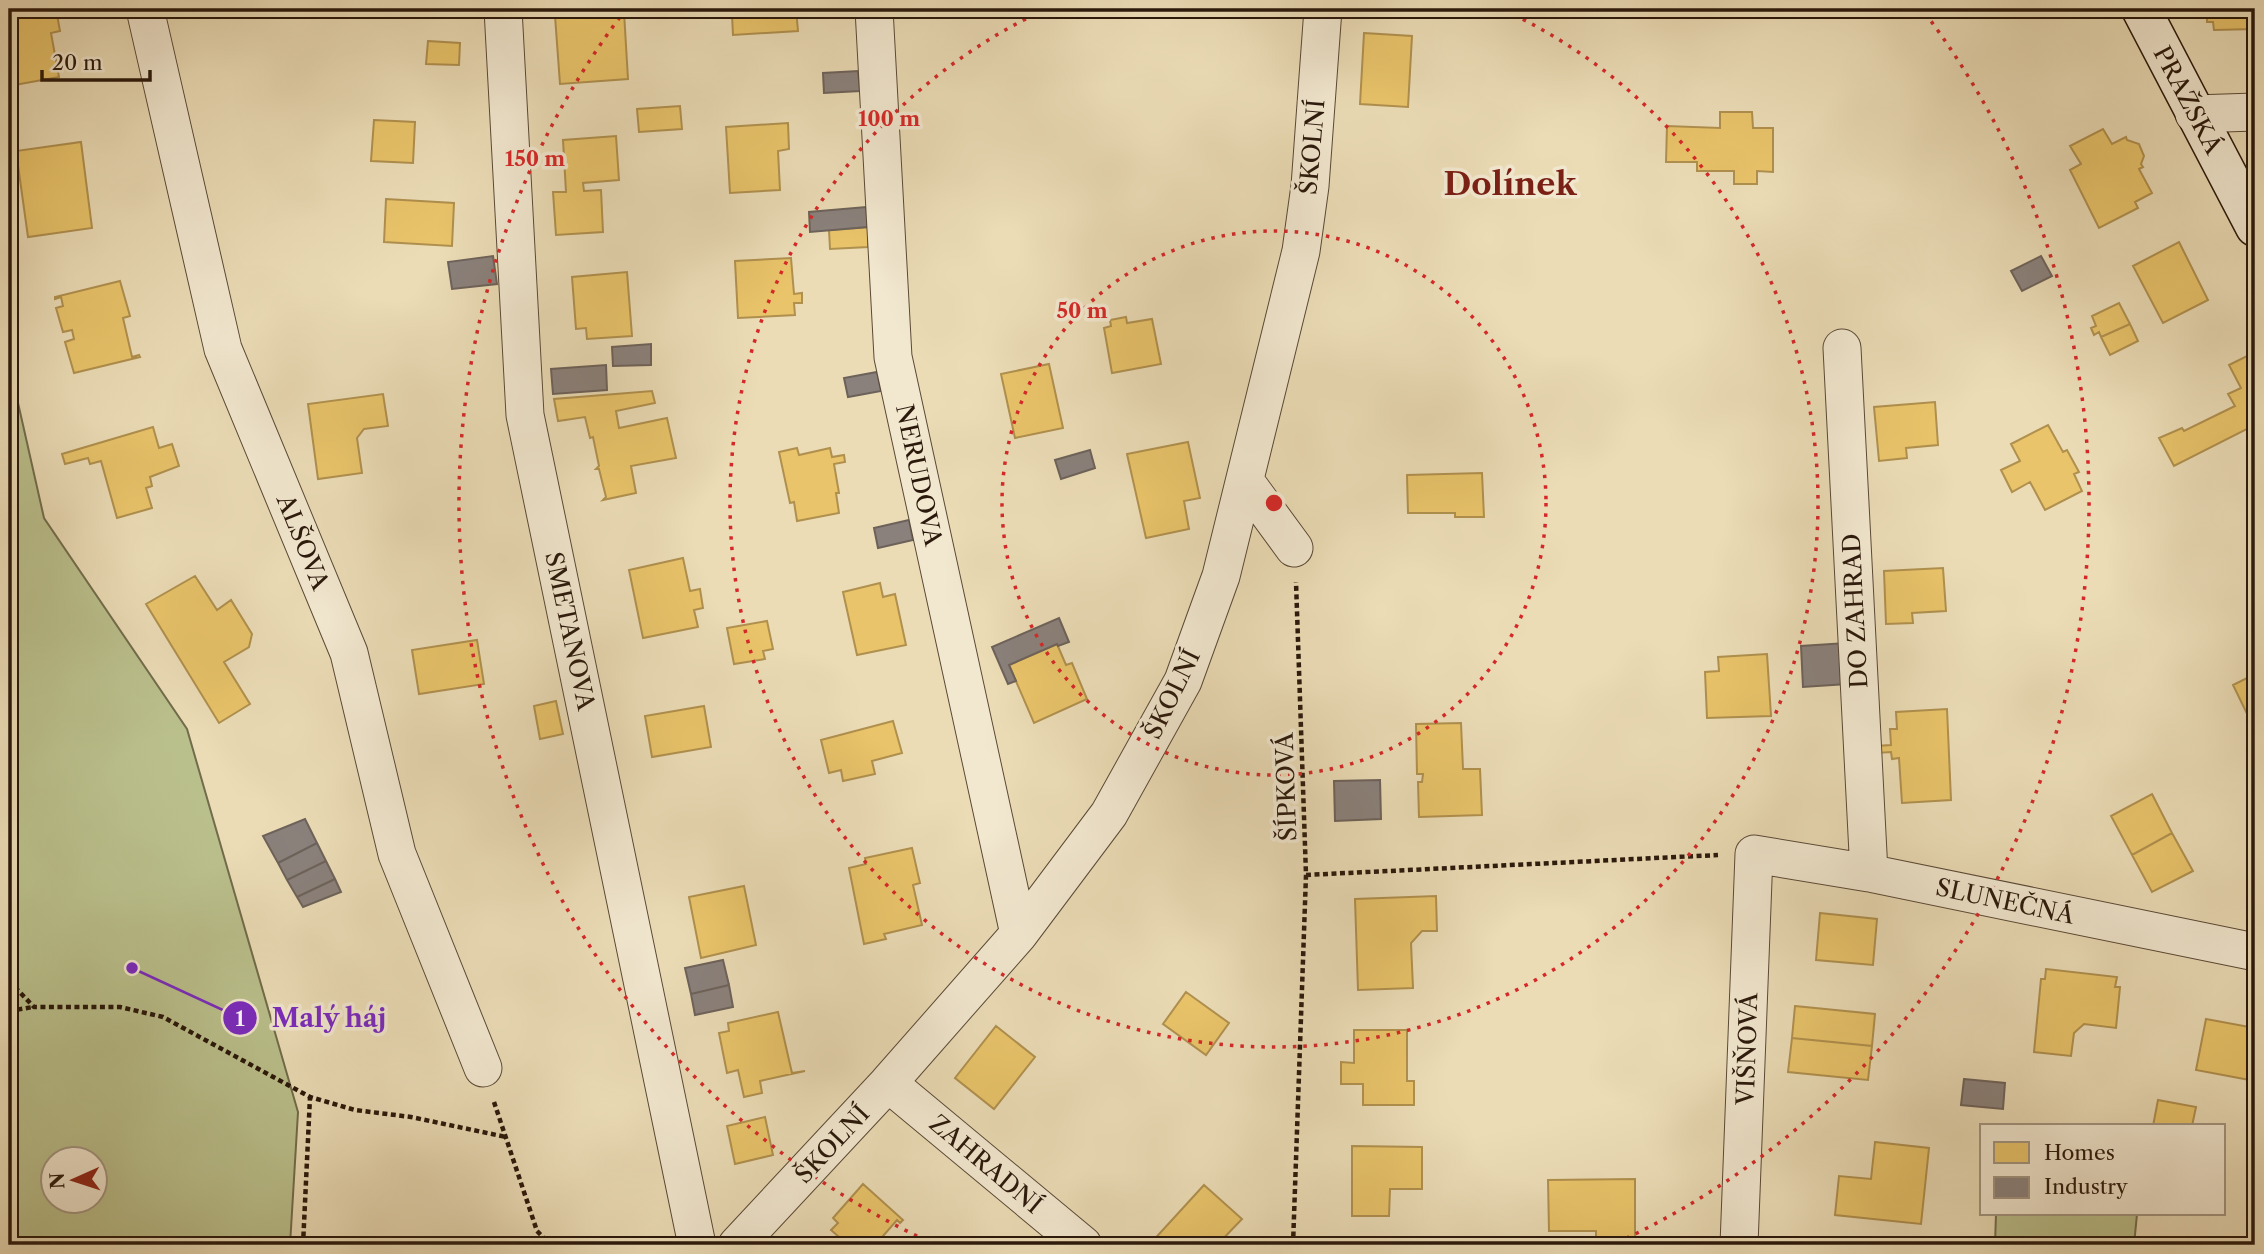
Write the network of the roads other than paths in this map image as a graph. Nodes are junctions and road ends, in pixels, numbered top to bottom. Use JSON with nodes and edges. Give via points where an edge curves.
{"nodes":[{"id":1,"x":145,"y":9,"type":"edge"},
{"id":2,"x":503,"y":9,"type":"edge"},
{"id":3,"x":874,"y":9,"type":"edge"},
{"id":4,"x":1323,"y":9,"type":"edge"},
{"id":5,"x":2141,"y":9,"type":"edge"},
{"id":6,"x":2255,"y":112,"type":"edge"},
{"id":7,"x":2194,"y":114,"type":"junction"},
{"id":8,"x":2255,"y":227,"type":"edge"},
{"id":9,"x":1842,"y":348,"type":"dead end"},
{"id":10,"x":1245,"y":481,"type":"junction"},
{"id":11,"x":1294,"y":548,"type":"road end"},
{"id":12,"x":1754,"y":853,"type":"joint"},
{"id":13,"x":1868,"y":873,"type":"junction"},
{"id":14,"x":1019,"y":934,"type":"junction"},
{"id":15,"x":2255,"y":952,"type":"edge"},
{"id":16,"x":483,"y":1068,"type":"road end"},
{"id":17,"x":888,"y":1083,"type":"junction"},
{"id":18,"x":697,"y":1245,"type":"edge"},
{"id":19,"x":737,"y":1245,"type":"edge"},
{"id":20,"x":1083,"y":1245,"type":"edge"},
{"id":21,"x":1739,"y":1245,"type":"edge"}],
"edges":[{"from":1,"to":16,"type":"street","name":"ALŠOVA","via":[[223,349],[349,653],[397,854]]},
{"from":2,"to":18,"type":"street","name":"SMETANOVA","via":[[525,415]]},
{"from":3,"to":14,"type":"street","name":"NERUDOVA","via":[[893,357]]},
{"from":4,"to":10,"type":"street","name":"ŠKOLNÍ","via":[[1301,251]]},
{"from":5,"to":7,"type":"street","name":"PRAŽSKÁ"},
{"from":6,"to":7,"type":"street"},
{"from":7,"to":8,"type":"street","name":"PRAŽSKÁ"},
{"from":9,"to":13,"type":"street","name":"DO ZAHRAD"},
{"from":10,"to":11,"type":"street"},
{"from":10,"to":14,"type":"street","name":"ŠKOLNÍ","via":[[1222,576],[1183,681],[1109,814]]},
{"from":12,"to":13,"type":"street","name":"SLUNEČNÁ"},
{"from":12,"to":21,"type":"street","name":"VIŠŇOVÁ"},
{"from":13,"to":15,"type":"street","name":"SLUNEČNÁ"},
{"from":14,"to":17,"type":"street","name":"ŠKOLNÍ"},
{"from":17,"to":19,"type":"street","name":"ŠKOLNÍ"},
{"from":17,"to":20,"type":"street","name":"ZAHRADNÍ"}]}
